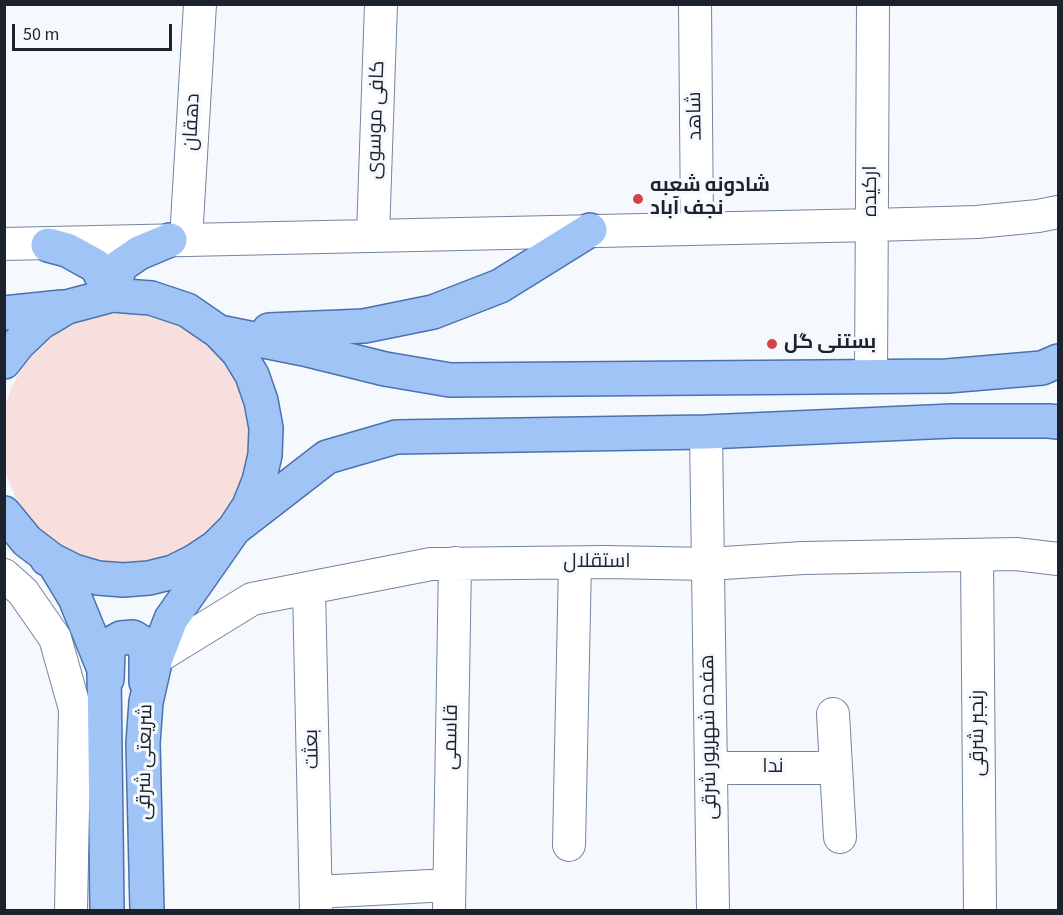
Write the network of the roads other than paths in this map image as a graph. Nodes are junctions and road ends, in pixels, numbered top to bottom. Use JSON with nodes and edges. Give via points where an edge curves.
{"nodes":[{"id":1,"x":200,"y":4,"type":"edge"},
{"id":2,"x":381,"y":4,"type":"edge"},
{"id":3,"x":695,"y":4,"type":"edge"},
{"id":4,"x":873,"y":4,"type":"edge"},
{"id":5,"x":1059,"y":212,"type":"edge"},
{"id":6,"x":872,"y":225,"type":"junction"},
{"id":7,"x":697,"y":228,"type":"junction"},
{"id":8,"x":590,"y":230,"type":"junction"},
{"id":9,"x":373,"y":235,"type":"junction"},
{"id":10,"x":178,"y":240,"type":"junction"},
{"id":11,"x":4,"y":244,"type":"edge"},
{"id":12,"x":48,"y":245,"type":"junction"},
{"id":13,"x":112,"y":296,"type":"junction"},
{"id":14,"x":67,"y":307,"type":"junction"},
{"id":15,"x":4,"y":313,"type":"edge"},
{"id":16,"x":219,"y":332,"type":"junction"},
{"id":17,"x":1059,"y":361,"type":"edge"},
{"id":18,"x":4,"y":362,"type":"edge"},
{"id":19,"x":872,"y":377,"type":"junction"},
{"id":20,"x":1059,"y":422,"type":"edge"},
{"id":21,"x":706,"y":432,"type":"junction"},
{"id":22,"x":4,"y":513,"type":"edge"},
{"id":23,"x":234,"y":529,"type":"junction"},
{"id":24,"x":4,"y":548,"type":"edge"},
{"id":25,"x":977,"y":555,"type":"junction"},
{"id":26,"x":1059,"y":559,"type":"edge"},
{"id":27,"x":52,"y":560,"type":"junction"},
{"id":28,"x":455,"y":563,"type":"junction"},
{"id":29,"x":575,"y":563,"type":"junction"},
{"id":30,"x":708,"y":564,"type":"junction"},
{"id":31,"x":4,"y":575,"type":"edge"},
{"id":32,"x":309,"y":588,"type":"junction"},
{"id":33,"x":156,"y":658,"type":"junction"},
{"id":34,"x":147,"y":702,"type":"junction"},
{"id":35,"x":106,"y":707,"type":"junction"},
{"id":36,"x":833,"y":714,"type":"dead end"},
{"id":37,"x":711,"y":768,"type":"junction"},
{"id":38,"x":835,"y":768,"type":"junction"},
{"id":39,"x":840,"y":837,"type":"dead end"},
{"id":40,"x":569,"y":845,"type":"dead end"},
{"id":41,"x":449,"y":898,"type":"edge"},
{"id":42,"x":316,"y":901,"type":"edge"},
{"id":43,"x":71,"y":910,"type":"edge"},
{"id":44,"x":107,"y":910,"type":"edge"},
{"id":45,"x":147,"y":910,"type":"edge"},
{"id":46,"x":713,"y":910,"type":"edge"},
{"id":47,"x":980,"y":910,"type":"edge"}],
"edges":[{"from":1,"to":10,"type":"street","name":"دهقان"},
{"from":2,"to":9,"type":"street","name":"کافی موسوی"},
{"from":3,"to":7,"type":"street","name":"شاهد"},
{"from":4,"to":6,"type":"street","name":"ارکیده"},
{"from":5,"to":6,"type":"street","via":[[977,222]]},
{"from":6,"to":7,"type":"street"},
{"from":6,"to":19,"type":"street","name":"ارکیده"},
{"from":7,"to":8,"type":"street"},
{"from":8,"to":9,"type":"street"},
{"from":8,"to":16,"type":"main road","via":[[500,286],[433,312],[364,326]]},
{"from":9,"to":10,"type":"street"},
{"from":10,"to":12,"type":"street"},
{"from":10,"to":13,"type":"main road","via":[[139,253],[120,266]]},
{"from":11,"to":12,"type":"street"},
{"from":12,"to":13,"type":"main road","via":[[67,250],[96,266]]},
{"from":13,"to":14,"type":"main road"},
{"from":13,"to":16,"type":"main road","via":[[151,298],[187,310]]},
{"from":14,"to":15,"type":"main road"},
{"from":14,"to":18,"type":"main road","via":[[40,323]]},
{"from":16,"to":19,"type":"main road","via":[[450,380]]},
{"from":16,"to":23,"type":"main road","via":[[252,375],[266,428],[259,481]]},
{"from":17,"to":19,"type":"main road","via":[[1042,368]]},
{"from":20,"to":21,"type":"main road","via":[[952,421]]},
{"from":21,"to":23,"type":"main road","via":[[396,437],[327,457]]},
{"from":21,"to":30,"type":"street","name":"هفده شهریور شرقی"},
{"from":22,"to":27,"type":"main road","via":[[27,541]]},
{"from":23,"to":27,"type":"main road","via":[[195,561],[148,578],[98,578]]},
{"from":23,"to":33,"type":"main road","name":"شریعتی شرقی","via":[[171,618]]},
{"from":24,"to":27,"type":"main road"},
{"from":25,"to":26,"type":"street","name":"استقلال"},
{"from":25,"to":30,"type":"street","name":"استقلال"},
{"from":25,"to":47,"type":"street","name":"رنجبر شرقی"},
{"from":27,"to":35,"type":"main road","name":"شریعتی شرقی","via":[[75,598],[104,669]]},
{"from":28,"to":29,"type":"street","name":"استقلال"},
{"from":28,"to":32,"type":"street","name":"استقلال","via":[[431,564]]},
{"from":28,"to":41,"type":"street","name":"قاسمی"},
{"from":29,"to":30,"type":"street","name":"استقلال"},
{"from":29,"to":40,"type":"street"},
{"from":30,"to":37,"type":"street","name":"هفده شهریور شرقی"},
{"from":31,"to":43,"type":"street","via":[[23,591],[55,638],[75,710]]},
{"from":32,"to":33,"type":"street","name":"استقلال","via":[[252,599]]},
{"from":32,"to":42,"type":"street","name":"بعثت"},
{"from":33,"to":34,"type":"main road","name":"شریعتی شرقی"},
{"from":34,"to":35,"type":"main road","via":[[146,652],[133,637],[121,638],[108,650]]},
{"from":34,"to":45,"type":"main road","name":"شریعتی شرقی","via":[[143,743]]},
{"from":35,"to":44,"type":"main road","name":"شریعتی شرقی"},
{"from":36,"to":38,"type":"street"},
{"from":37,"to":38,"type":"street","name":"ندا"},
{"from":37,"to":46,"type":"street","name":"هفده شهریور شرقی"},
{"from":38,"to":39,"type":"street"},
{"from":41,"to":42,"type":"street"}]}
